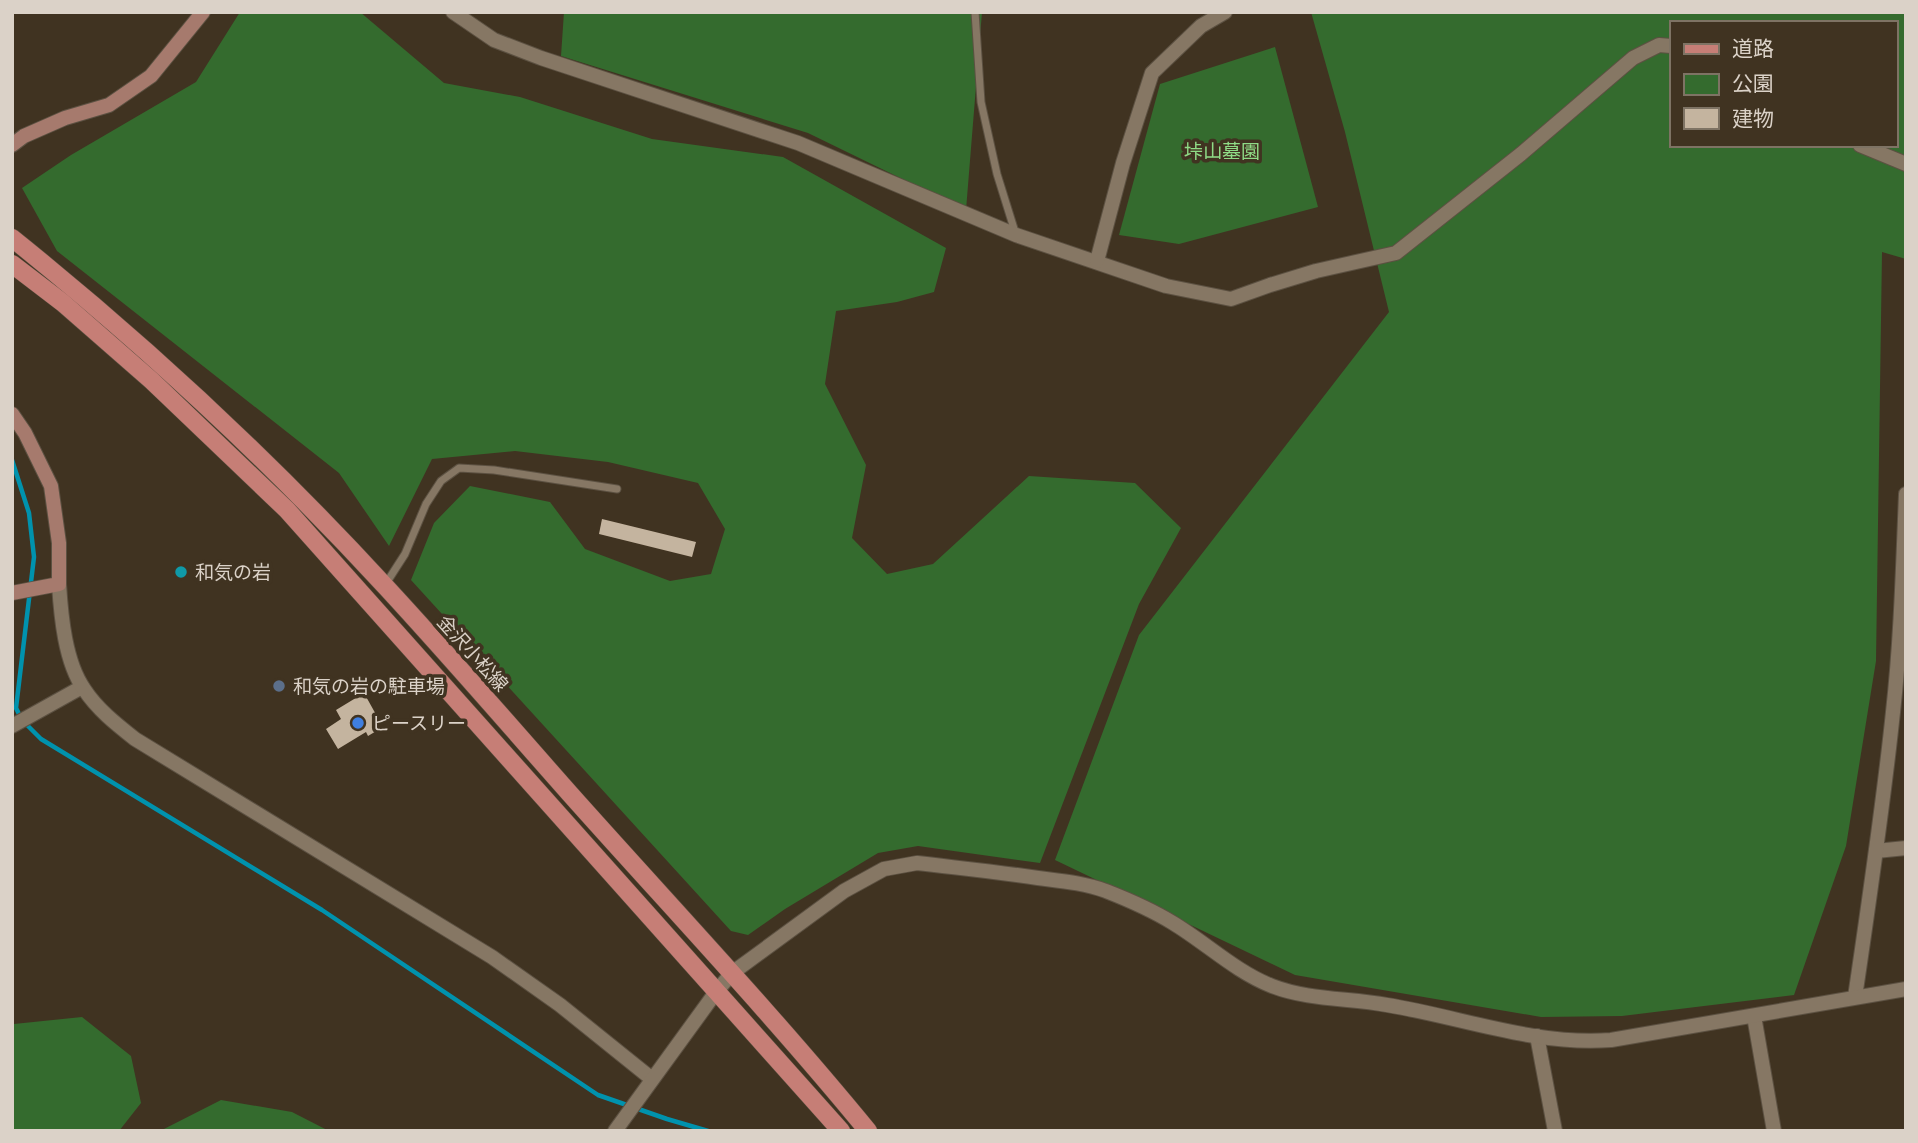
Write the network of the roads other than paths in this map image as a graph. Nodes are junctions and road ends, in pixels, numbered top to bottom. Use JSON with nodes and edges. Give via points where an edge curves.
{"nodes":[{"id":1,"x":203,"y":12,"type":"edge"},
{"id":2,"x":453,"y":12,"type":"edge"},
{"id":3,"x":975,"y":12,"type":"edge"},
{"id":4,"x":1224,"y":12,"type":"edge"},
{"id":5,"x":1670,"y":46,"type":"edge"},
{"id":6,"x":12,"y":145,"type":"edge"},
{"id":7,"x":1865,"y":147,"type":"edge"},
{"id":8,"x":1906,"y":164,"type":"edge"},
{"id":9,"x":1016,"y":235,"type":"junction"},
{"id":10,"x":12,"y":238,"type":"edge"},
{"id":11,"x":1097,"y":261,"type":"junction"},
{"id":12,"x":12,"y":264,"type":"edge"},
{"id":13,"x":12,"y":414,"type":"edge"},
{"id":14,"x":617,"y":489,"type":"dead end"},
{"id":15,"x":1906,"y":495,"type":"edge"},
{"id":16,"x":52,"y":585,"type":"junction"},
{"id":17,"x":385,"y":585,"type":"junction"},
{"id":18,"x":12,"y":593,"type":"edge"},
{"id":19,"x":82,"y":687,"type":"junction"},
{"id":20,"x":12,"y":726,"type":"edge"},
{"id":21,"x":1906,"y":848,"type":"edge"},
{"id":22,"x":1876,"y":851,"type":"junction"},
{"id":23,"x":732,"y":973,"type":"junction"},
{"id":24,"x":1906,"y":989,"type":"edge"},
{"id":25,"x":716,"y":992,"type":"junction"},
{"id":26,"x":1855,"y":997,"type":"junction"},
{"id":27,"x":1754,"y":1016,"type":"junction"},
{"id":28,"x":1537,"y":1036,"type":"junction"},
{"id":29,"x":650,"y":1082,"type":"junction"},
{"id":30,"x":864,"y":1126,"type":"edge"},
{"id":31,"x":615,"y":1130,"type":"edge"},
{"id":32,"x":841,"y":1131,"type":"edge"},
{"id":33,"x":1555,"y":1131,"type":"edge"},
{"id":34,"x":1774,"y":1131,"type":"edge"}],
"edges":[{"from":1,"to":6,"type":"main road","via":[[151,76],[109,105],[65,118]]},
{"from":2,"to":9,"type":"street","via":[[494,40],[797,142]]},
{"from":3,"to":9,"type":"lane","via":[[981,102]]},
{"from":4,"to":11,"type":"street","via":[[1200,26],[1152,73]]},
{"from":5,"to":11,"type":"street","via":[[1659,45],[1633,58],[1395,253],[1316,271],[1231,299],[1166,286]]},
{"from":7,"to":8,"type":"street"},
{"from":9,"to":11,"type":"street"},
{"from":10,"to":17,"type":"main road","name":"金沢小松線","via":[[162,365]]},
{"from":12,"to":25,"type":"main road","via":[[151,380],[287,510]]},
{"from":13,"to":16,"type":"main road","via":[[51,486],[59,543]]},
{"from":14,"to":17,"type":"lane","via":[[459,468],[441,481],[426,504],[405,554]]},
{"from":15,"to":22,"type":"street","via":[[1892,723]]},
{"from":16,"to":18,"type":"main road"},
{"from":16,"to":19,"type":"street"},
{"from":17,"to":23,"type":"main road","name":"金沢小松線"},
{"from":19,"to":20,"type":"street"},
{"from":19,"to":29,"type":"street","via":[[135,738],[492,957],[560,1004]]},
{"from":21,"to":22,"type":"street"},
{"from":22,"to":26,"type":"street"},
{"from":23,"to":25,"type":"street"},
{"from":23,"to":28,"type":"street","via":[[844,891],[884,869],[917,863],[1088,886],[1173,923],[1273,986]]},
{"from":23,"to":30,"type":"main road","name":"金沢小松線"},
{"from":24,"to":26,"type":"street"},
{"from":25,"to":29,"type":"street"},
{"from":25,"to":32,"type":"main road"},
{"from":26,"to":27,"type":"street"},
{"from":27,"to":28,"type":"street","via":[[1611,1040]]},
{"from":27,"to":34,"type":"street"},
{"from":28,"to":33,"type":"street"},
{"from":29,"to":31,"type":"street"}]}
